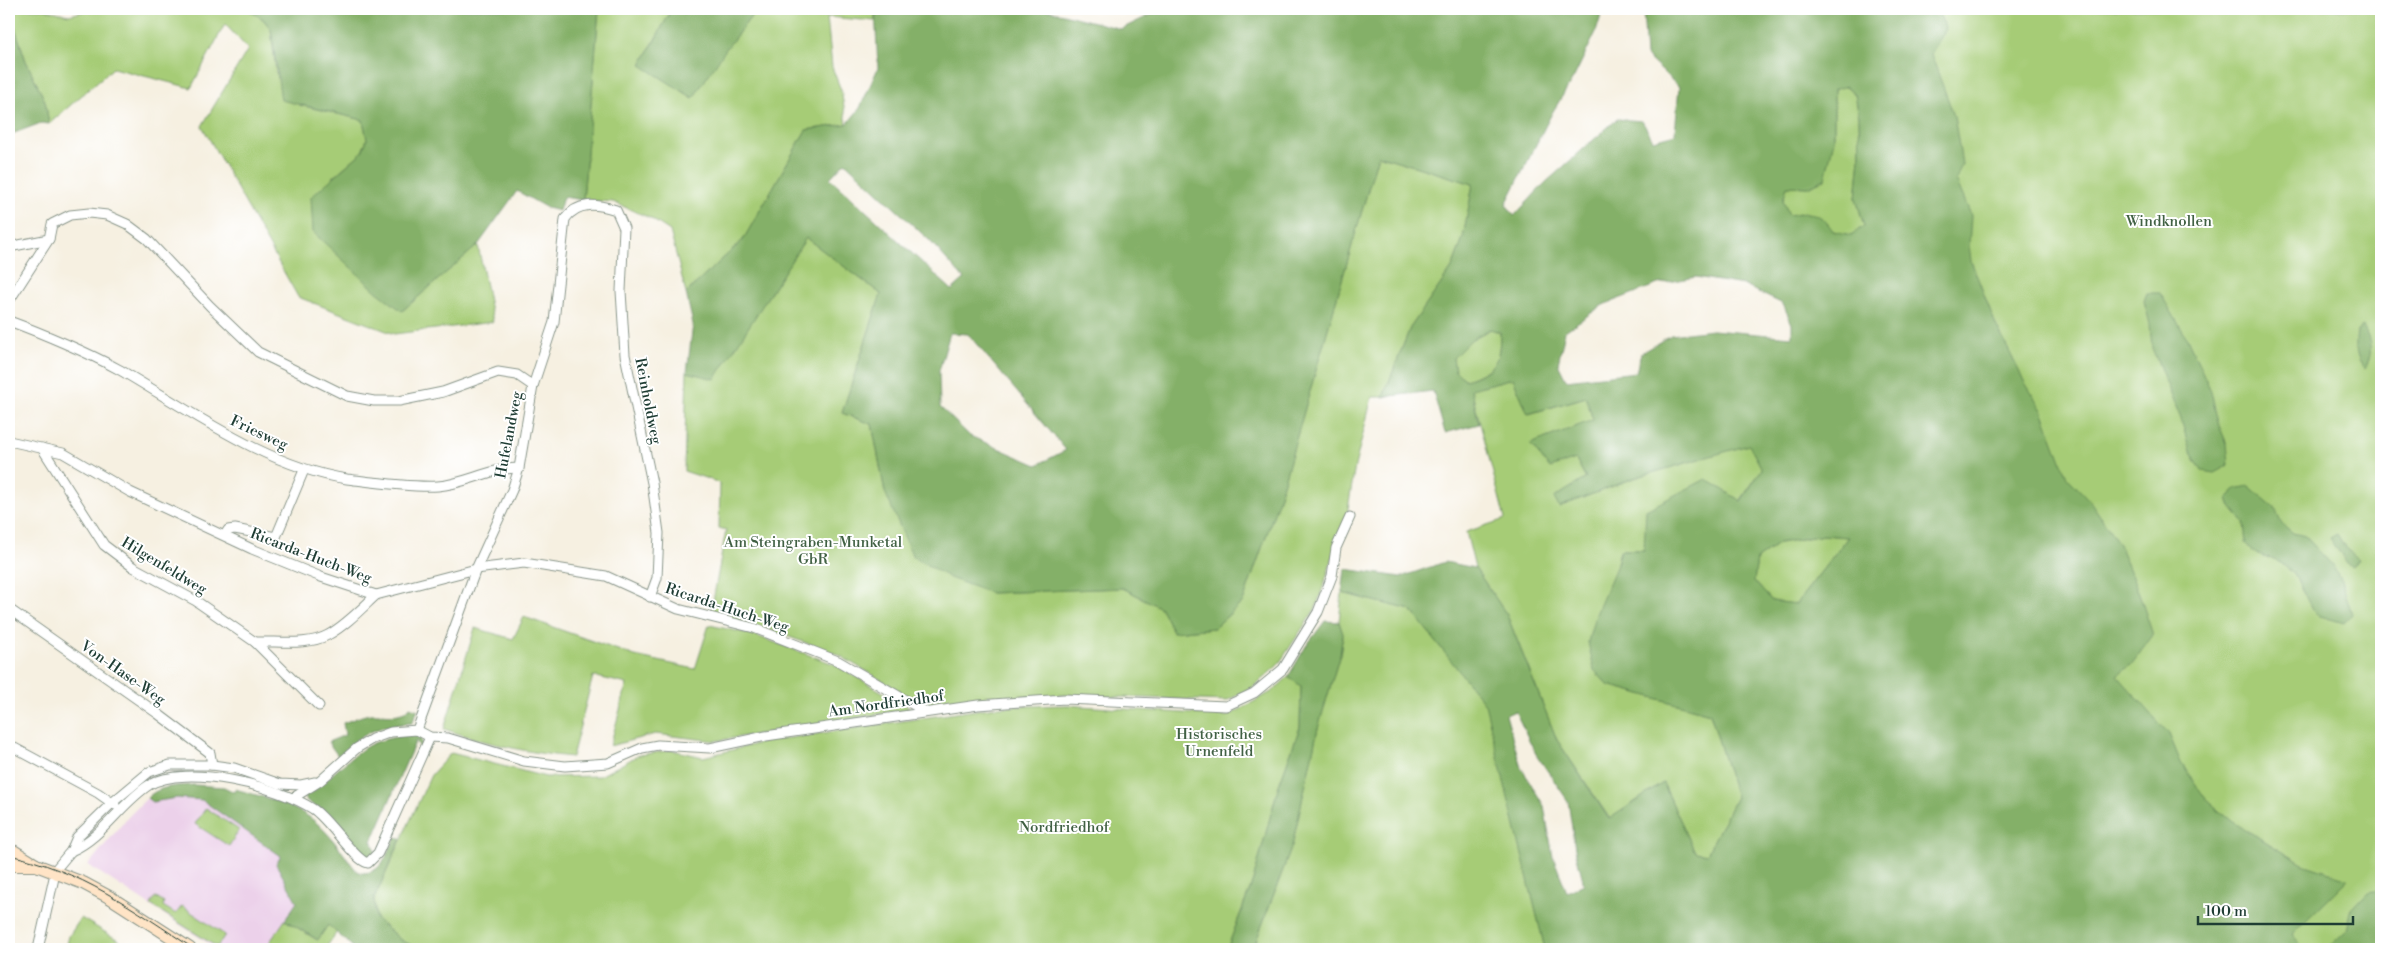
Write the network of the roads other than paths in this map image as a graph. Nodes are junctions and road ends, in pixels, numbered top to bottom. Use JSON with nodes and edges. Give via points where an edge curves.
{"nodes":[{"id":1,"x":616,"y":210,"type":"joint"},
{"id":2,"x":49,"y":239,"type":"junction"},
{"id":3,"x":9,"y":247,"type":"edge"},
{"id":4,"x":9,"y":301,"type":"edge"},
{"id":5,"x":9,"y":321,"type":"edge"},
{"id":6,"x":533,"y":386,"type":"junction"},
{"id":7,"x":9,"y":441,"type":"edge"},
{"id":8,"x":42,"y":448,"type":"junction"},
{"id":9,"x":519,"y":468,"type":"junction"},
{"id":10,"x":304,"y":470,"type":"junction"},
{"id":11,"x":1350,"y":517,"type":"dead end"},
{"id":12,"x":225,"y":535,"type":"junction"},
{"id":13,"x":476,"y":569,"type":"junction"},
{"id":14,"x":376,"y":595,"type":"junction"},
{"id":15,"x":650,"y":597,"type":"junction"},
{"id":16,"x":9,"y":609,"type":"edge"},
{"id":17,"x":255,"y":642,"type":"junction"},
{"id":18,"x":319,"y":706,"type":"dead end"},
{"id":19,"x":926,"y":712,"type":"junction"},
{"id":20,"x":417,"y":730,"type":"junction"},
{"id":21,"x":430,"y":737,"type":"junction"},
{"id":22,"x":9,"y":745,"type":"edge"},
{"id":23,"x":212,"y":765,"type":"junction"},
{"id":24,"x":320,"y":780,"type":"junction"},
{"id":25,"x":293,"y":798,"type":"junction"},
{"id":26,"x":113,"y":802,"type":"junction"},
{"id":27,"x":121,"y":810,"type":"junction"},
{"id":28,"x":9,"y":850,"type":"edge"},
{"id":29,"x":71,"y":851,"type":"junction"},
{"id":30,"x":9,"y":865,"type":"edge"},
{"id":31,"x":36,"y":865,"type":"junction"},
{"id":32,"x":55,"y":871,"type":"junction"},
{"id":33,"x":38,"y":949,"type":"edge"},
{"id":34,"x":190,"y":949,"type":"edge"}],
"edges":[{"from":1,"to":6,"type":"street","name":"Hufelandweg","via":[[589,205],[571,210],[565,219],[554,322]]},
{"from":1,"to":15,"type":"street","name":"Reinholdweg","via":[[624,228],[621,291],[625,355],[652,483],[659,533],[657,578]]},
{"from":2,"to":3,"type":"street"},
{"from":2,"to":4,"type":"street"},
{"from":2,"to":6,"type":"street","via":[[52,224],[70,215],[107,215],[127,224],[147,239],[258,352],[346,396],[399,401],[443,392],[498,372],[517,375]]},
{"from":5,"to":10,"type":"street","name":"Friesweg","via":[[117,369],[219,429]]},
{"from":6,"to":9,"type":"street","name":"Hufelandweg"},
{"from":7,"to":8,"type":"street","name":"Ricarda-Huch-Weg"},
{"from":8,"to":12,"type":"street","name":"Ricarda-Huch-Weg","via":[[63,452],[130,492]]},
{"from":8,"to":17,"type":"street","name":"Hilgenfeldweg","via":[[104,544],[133,567],[196,601]]},
{"from":9,"to":10,"type":"street","name":"Friesweg","via":[[504,468],[439,486],[347,479]]},
{"from":9,"to":13,"type":"street","name":"Hufelandweg"},
{"from":10,"to":12,"type":"street","name":"Ricarda-Huch-Weg","via":[[276,537],[236,529],[228,530]]},
{"from":11,"to":19,"type":"street","name":"Am Nordfriedhof","via":[[1336,548],[1332,576],[1315,617],[1283,669],[1254,693],[1226,706],[1065,699],[978,704]]},
{"from":12,"to":14,"type":"street","name":"Ricarda-Huch-Weg","via":[[312,574]]},
{"from":13,"to":14,"type":"street","name":"Ricarda-Huch-Weg"},
{"from":13,"to":15,"type":"street","name":"Ricarda-Huch-Weg","via":[[524,563],[563,568],[606,576]]},
{"from":13,"to":20,"type":"street","name":"Hufelandweg"},
{"from":14,"to":17,"type":"street","via":[[327,636],[302,641]]},
{"from":15,"to":19,"type":"street","name":"Ricarda-Huch-Weg","via":[[678,609],[754,628],[838,660]]},
{"from":16,"to":23,"type":"street","name":"Von-Hase-Weg","via":[[210,753]]},
{"from":17,"to":18,"type":"street","name":"Hilgenfeldweg"},
{"from":19,"to":21,"type":"street","name":"Am Nordfriedhof","via":[[766,736],[710,748],[650,746],[608,763],[574,766],[524,760],[448,738]]},
{"from":20,"to":21,"type":"street"},
{"from":20,"to":24,"type":"street","via":[[391,732],[372,739]]},
{"from":21,"to":25,"type":"street","via":[[378,853],[368,863],[359,859],[324,817]]},
{"from":22,"to":26,"type":"street"},
{"from":23,"to":24,"type":"street","via":[[234,768],[280,784],[301,785]]},
{"from":23,"to":26,"type":"street","via":[[170,765],[149,772]]},
{"from":24,"to":25,"type":"street"},
{"from":25,"to":27,"type":"street","via":[[238,781],[175,778],[149,785]]},
{"from":26,"to":27,"type":"street"},
{"from":26,"to":29,"type":"street","via":[[77,837]]},
{"from":27,"to":29,"type":"street","via":[[87,844]]},
{"from":28,"to":31,"type":"street"},
{"from":29,"to":32,"type":"street"},
{"from":30,"to":31,"type":"street"},
{"from":31,"to":32,"type":"street"},
{"from":32,"to":33,"type":"street"},
{"from":32,"to":34,"type":"street","via":[[111,898]]}]}
